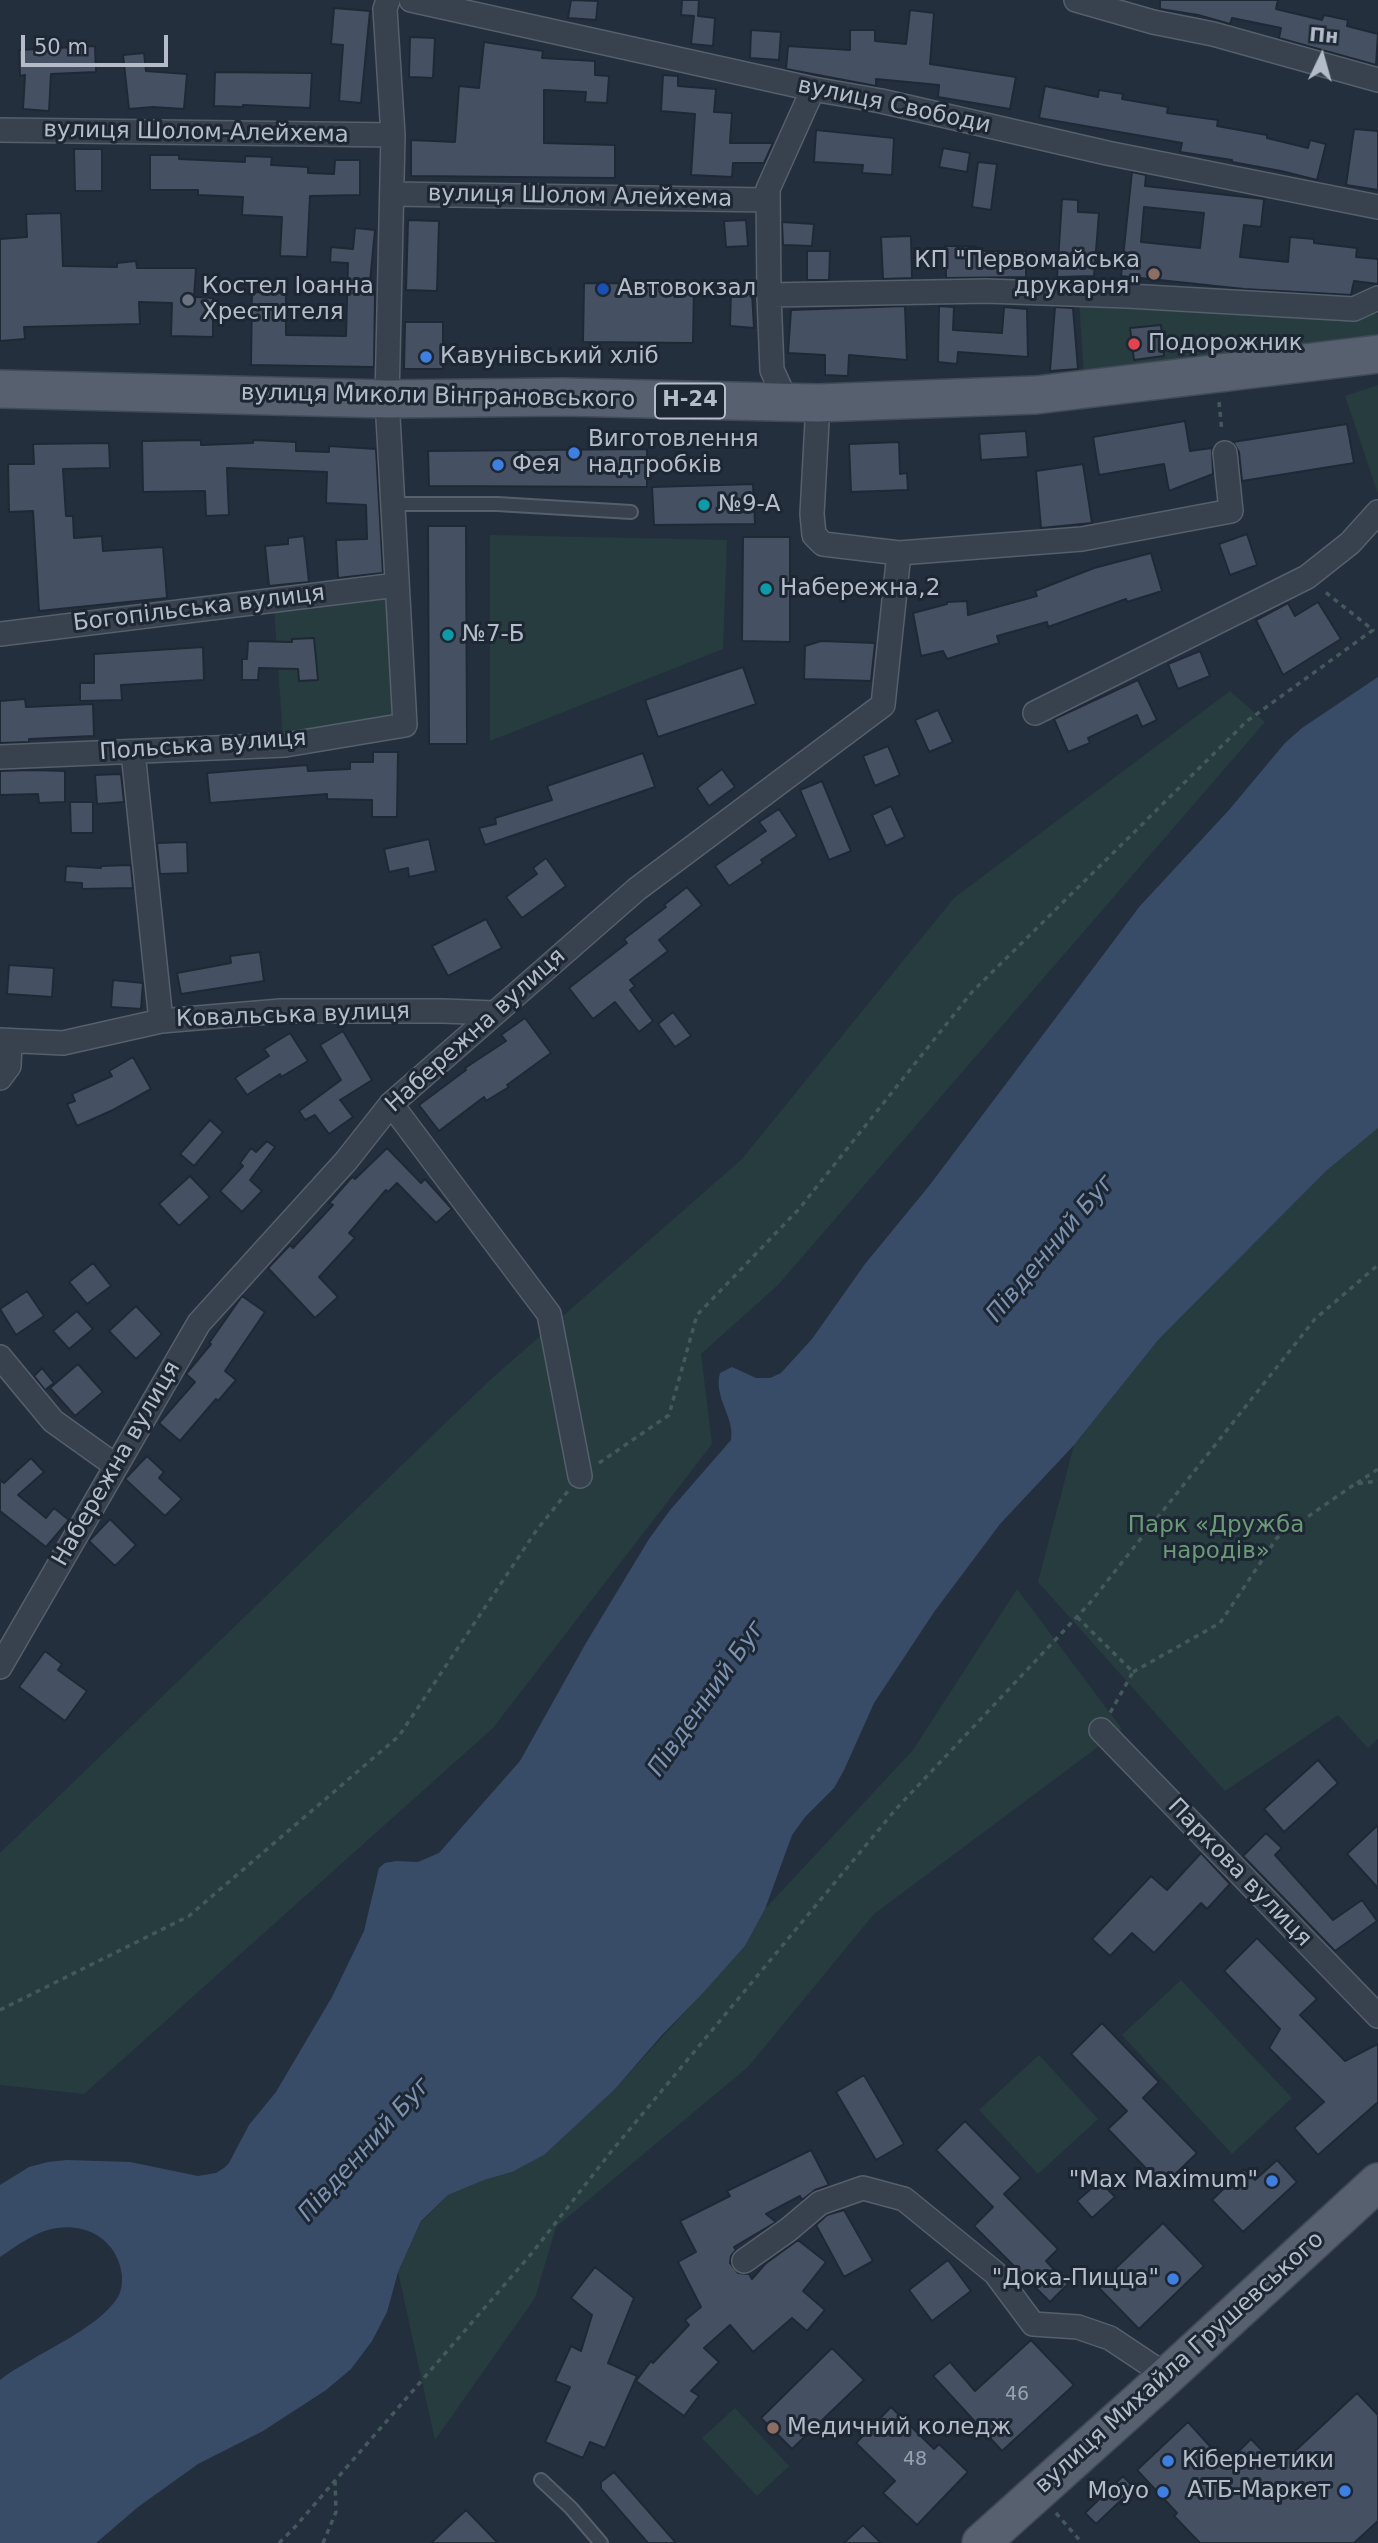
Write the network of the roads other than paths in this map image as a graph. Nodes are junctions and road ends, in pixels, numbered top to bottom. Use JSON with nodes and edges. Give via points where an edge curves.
{"nodes":[{"id":1,"x":387,"y":0,"type":"edge"},
{"id":2,"x":411,"y":0,"type":"edge"},
{"id":3,"x":1076,"y":0,"type":"edge"},
{"id":4,"x":1378,"y":80,"type":"edge"},
{"id":5,"x":813,"y":89,"type":"junction"},
{"id":6,"x":0,"y":130,"type":"edge"},
{"id":7,"x":393,"y":135,"type":"junction"},
{"id":8,"x":392,"y":194,"type":"junction"},
{"id":9,"x":768,"y":200,"type":"junction"},
{"id":10,"x":1378,"y":207,"type":"edge"},
{"id":11,"x":769,"y":295,"type":"junction"},
{"id":12,"x":1376,"y":300,"type":"edge"},
{"id":13,"x":1378,"y":354,"type":"edge"},
{"id":14,"x":0,"y":389,"type":"edge"},
{"id":15,"x":387,"y":399,"type":"junction"},
{"id":16,"x":802,"y":403,"type":"junction"},
{"id":17,"x":1225,"y":453,"type":"road end"},
{"id":18,"x":393,"y":504,"type":"junction"},
{"id":19,"x":631,"y":512,"type":"dead end"},
{"id":20,"x":1378,"y":512,"type":"edge"},
{"id":21,"x":899,"y":553,"type":"junction"},
{"id":22,"x":397,"y":585,"type":"junction"},
{"id":23,"x":0,"y":634,"type":"edge"},
{"id":24,"x":1035,"y":713,"type":"dead end"},
{"id":25,"x":133,"y":752,"type":"junction"},
{"id":26,"x":0,"y":757,"type":"edge"},
{"id":27,"x":495,"y":1013,"type":"junction"},
{"id":28,"x":161,"y":1021,"type":"junction"},
{"id":29,"x":5,"y":1041,"type":"edge"},
{"id":30,"x":0,"y":1078,"type":"edge"},
{"id":31,"x":391,"y":1104,"type":"junction"},
{"id":32,"x":0,"y":1357,"type":"edge"},
{"id":33,"x":116,"y":1466,"type":"junction"},
{"id":34,"x":580,"y":1476,"type":"road end"},
{"id":35,"x":1,"y":1662,"type":"edge"},
{"id":36,"x":1101,"y":1730,"type":"road end"},
{"id":37,"x":1378,"y":2016,"type":"edge"},
{"id":38,"x":1378,"y":2182,"type":"edge"},
{"id":39,"x":744,"y":2261,"type":"dead end"},
{"id":40,"x":1167,"y":2376,"type":"junction"},
{"id":41,"x":541,"y":2480,"type":"dead end"},
{"id":42,"x":601,"y":2543,"type":"edge"},
{"id":43,"x":981,"y":2543,"type":"edge"}],
"edges":[{"from":1,"to":7,"type":"street"},
{"from":2,"to":5,"type":"street","name":"вулиця Свободи"},
{"from":3,"to":4,"type":"street"},
{"from":5,"to":9,"type":"street","via":[[768,190]]},
{"from":5,"to":10,"type":"street","name":"вулиця Свободи"},
{"from":6,"to":7,"type":"street","name":"вулиця Шолом-Алейхема"},
{"from":7,"to":8,"type":"street"},
{"from":8,"to":9,"type":"street","name":"вулиця Шолом Алейхема"},
{"from":8,"to":15,"type":"street"},
{"from":9,"to":11,"type":"street"},
{"from":11,"to":12,"type":"street","via":[[986,291],[1354,309]]},
{"from":11,"to":16,"type":"street","via":[[772,370]]},
{"from":13,"to":16,"type":"main road","name":"вулиця Миколи Вінграновського","number":"Н-24","via":[[1036,395]]},
{"from":14,"to":15,"type":"main road","name":"вулиця Миколи Вінграновського","number":"Н-24"},
{"from":15,"to":16,"type":"main road","name":"вулиця Миколи Вінграновського","number":"Н-24","via":[[563,397]]},
{"from":15,"to":18,"type":"street"},
{"from":16,"to":21,"type":"street","via":[[814,535],[823,544]]},
{"from":17,"to":21,"type":"street","via":[[1231,511],[1082,539]]},
{"from":18,"to":19,"type":"lane"},
{"from":18,"to":22,"type":"street"},
{"from":20,"to":24,"type":"street","via":[[1350,543],[1307,577]]},
{"from":21,"to":27,"type":"street","name":"Набережна вулиця","via":[[883,705],[637,889]]},
{"from":22,"to":23,"type":"street","name":"Богопільська вулиця"},
{"from":22,"to":25,"type":"street","name":"Польська вулиця","via":[[405,725],[285,745]]},
{"from":25,"to":26,"type":"street","name":"Польська вулиця"},
{"from":25,"to":28,"type":"street"},
{"from":27,"to":28,"type":"street","name":"Ковальська вулиця","via":[[281,1012]]},
{"from":27,"to":31,"type":"street","name":"Набережна вулиця"},
{"from":28,"to":29,"type":"street","name":"Ковальська вулиця","via":[[63,1043]]},
{"from":29,"to":30,"type":"street","name":"Ковальська вулиця","via":[[9,1066]]},
{"from":31,"to":33,"type":"street","name":"Набережна вулиця","via":[[346,1161],[199,1323]]},
{"from":31,"to":34,"type":"street","via":[[548,1314]]},
{"from":32,"to":33,"type":"street","via":[[53,1421]]},
{"from":33,"to":35,"type":"street","name":"Набережна вулиця"},
{"from":36,"to":37,"type":"street","name":"Паркова вулиця"},
{"from":38,"to":40,"type":"main road","name":"вулиця Михайла Грушевського"},
{"from":39,"to":40,"type":"street","via":[[820,2203],[863,2188],[904,2199],[995,2273],[1033,2323],[1110,2337]]},
{"from":40,"to":43,"type":"main road","name":"вулиця Михайла Грушевського"},
{"from":41,"to":42,"type":"lane"}]}
